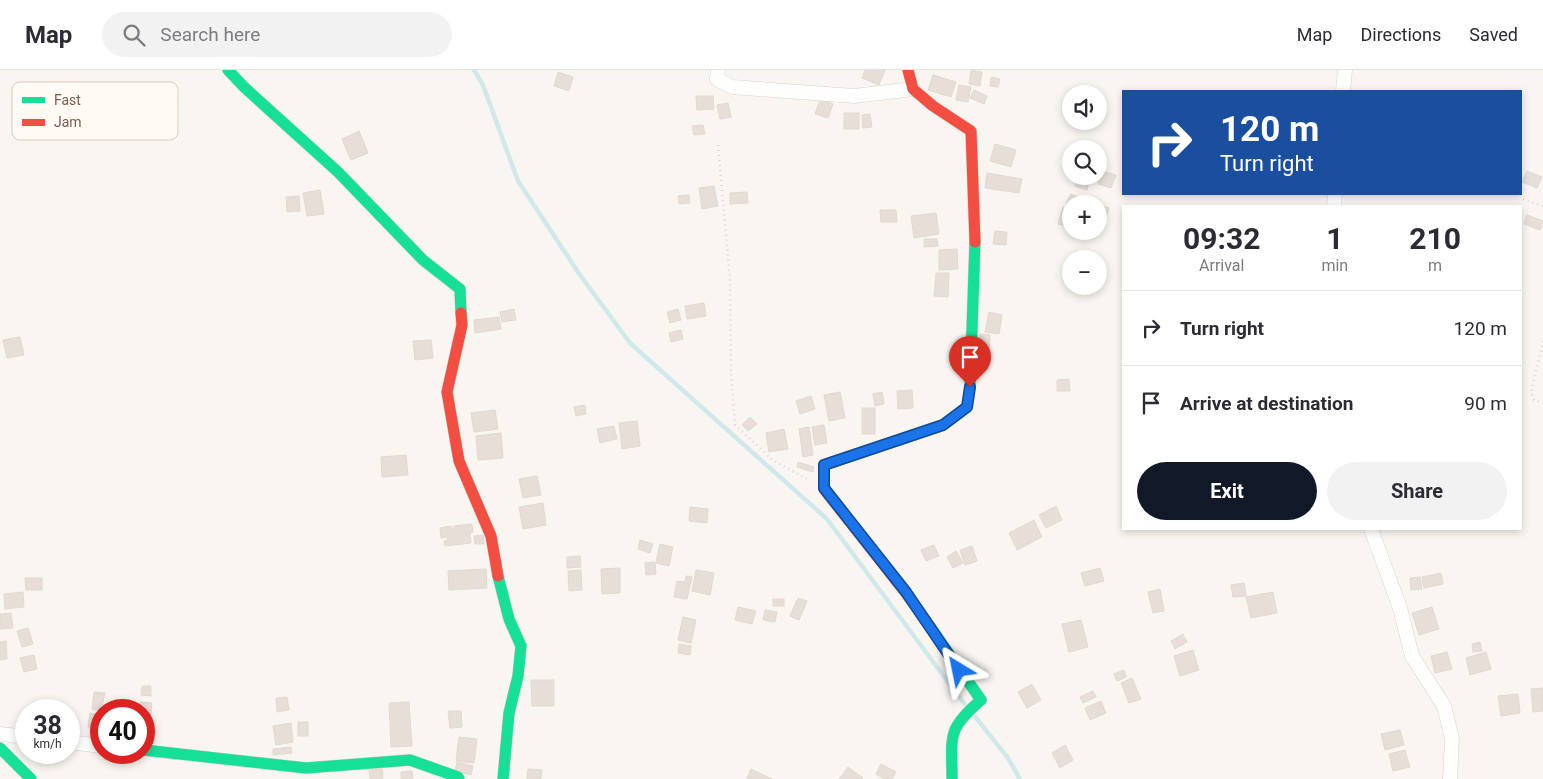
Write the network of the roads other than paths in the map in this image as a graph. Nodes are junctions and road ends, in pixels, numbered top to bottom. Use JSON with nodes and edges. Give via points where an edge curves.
{"nodes":[{"id":1,"x":228,"y":70,"type":"edge"},
{"id":2,"x":718,"y":70,"type":"edge"},
{"id":3,"x":908,"y":70,"type":"edge"},
{"id":4,"x":1345,"y":70,"type":"edge"},
{"id":5,"x":913,"y":88,"type":"junction"},
{"id":6,"x":1343,"y":90,"type":"edge"},
{"id":7,"x":1371,"y":530,"type":"edge"},
{"id":8,"x":0,"y":734,"type":"edge"},
{"id":9,"x":15,"y":736,"type":"edge"},
{"id":10,"x":0,"y":748,"type":"edge"},
{"id":11,"x":155,"y":751,"type":"edge"},
{"id":12,"x":31,"y":779,"type":"edge"},
{"id":13,"x":459,"y":779,"type":"edge"},
{"id":14,"x":504,"y":779,"type":"edge"},
{"id":15,"x":952,"y":779,"type":"edge"},
{"id":16,"x":1450,"y":779,"type":"edge"}],
"edges":[{"from":1,"to":14,"type":"street","via":[[387,221],[423,260],[460,289],[462,325],[447,392],[451,420],[460,461],[491,536],[499,584],[520,646],[518,676],[509,713]]},
{"from":2,"to":5,"type":"street","via":[[718,80],[732,87],[854,96]]},
{"from":3,"to":5,"type":"street"},
{"from":4,"to":6,"type":"street"},
{"from":5,"to":15,"type":"street","via":[[933,106],[971,131],[976,232],[967,407],[943,425],[824,465],[824,488],[906,592],[981,700],[961,717],[952,734]]},
{"from":7,"to":16,"type":"street","via":[[1400,608],[1412,656],[1444,706],[1452,739]]},
{"from":8,"to":9,"type":"street"},
{"from":10,"to":12,"type":"street"},
{"from":11,"to":13,"type":"street","via":[[306,768],[410,760]]}]}
